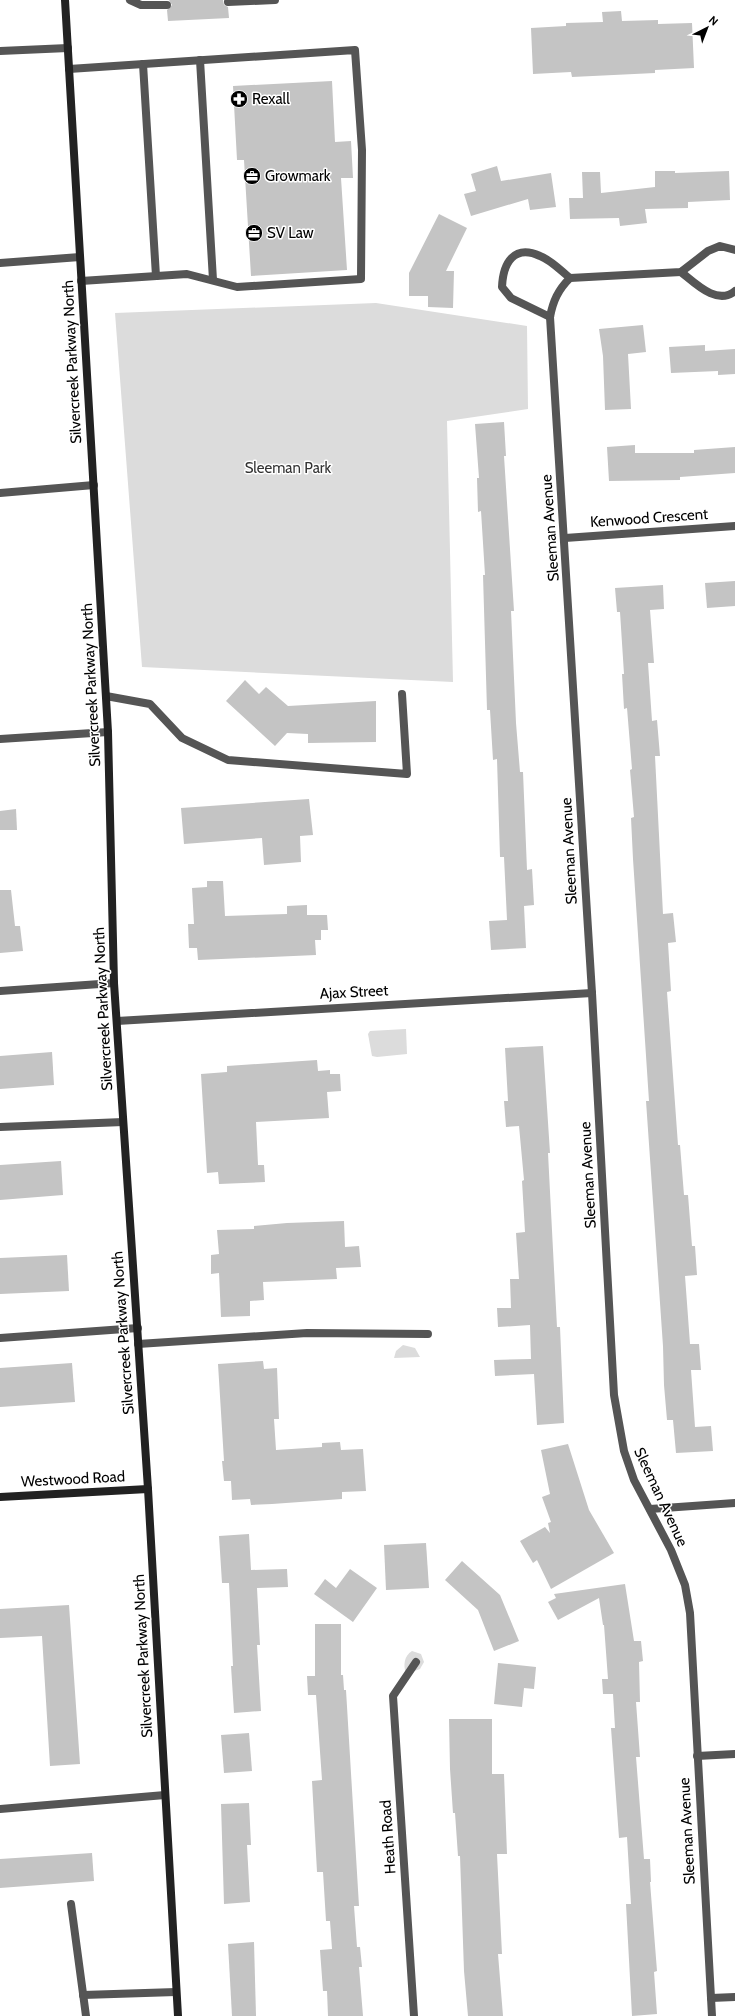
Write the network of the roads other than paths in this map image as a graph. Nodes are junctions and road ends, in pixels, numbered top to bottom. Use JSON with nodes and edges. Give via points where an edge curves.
{"nodes":[{"id":1,"x":65,"y":0,"type":"edge"},
{"id":2,"x":130,"y":0,"type":"edge"},
{"id":3,"x":276,"y":0,"type":"edge"},
{"id":4,"x":228,"y":2,"type":"dead end"},
{"id":5,"x":167,"y":5,"type":"dead end"},
{"id":6,"x":68,"y":48,"type":"junction"},
{"id":7,"x":0,"y":51,"type":"edge"},
{"id":8,"x":200,"y":60,"type":"junction"},
{"id":9,"x":143,"y":64,"type":"junction"},
{"id":10,"x":69,"y":69,"type":"junction"},
{"id":11,"x":735,"y":250,"type":"edge"},
{"id":12,"x":80,"y":257,"type":"junction"},
{"id":13,"x":0,"y":262,"type":"edge"},
{"id":14,"x":681,"y":272,"type":"junction"},
{"id":15,"x":156,"y":276,"type":"junction"},
{"id":16,"x":570,"y":278,"type":"junction"},
{"id":17,"x":213,"y":280,"type":"junction"},
{"id":18,"x":81,"y":281,"type":"junction"},
{"id":19,"x":735,"y":291,"type":"edge"},
{"id":20,"x":550,"y":317,"type":"junction"},
{"id":21,"x":94,"y":485,"type":"junction"},
{"id":22,"x":0,"y":493,"type":"edge"},
{"id":23,"x":735,"y":526,"type":"edge"},
{"id":24,"x":564,"y":538,"type":"junction"},
{"id":25,"x":402,"y":694,"type":"dead end"},
{"id":26,"x":106,"y":696,"type":"junction"},
{"id":27,"x":108,"y":732,"type":"junction"},
{"id":28,"x":0,"y":739,"type":"edge"},
{"id":29,"x":114,"y":983,"type":"junction"},
{"id":30,"x":0,"y":991,"type":"edge"},
{"id":31,"x":592,"y":993,"type":"junction"},
{"id":32,"x":117,"y":1021,"type":"junction"},
{"id":33,"x":123,"y":1122,"type":"junction"},
{"id":34,"x":0,"y":1127,"type":"edge"},
{"id":35,"x":138,"y":1328,"type":"junction"},
{"id":36,"x":428,"y":1334,"type":"dead end"},
{"id":37,"x":0,"y":1338,"type":"edge"},
{"id":38,"x":138,"y":1344,"type":"junction"},
{"id":39,"x":148,"y":1489,"type":"junction"},
{"id":40,"x":0,"y":1497,"type":"edge"},
{"id":41,"x":735,"y":1503,"type":"edge"},
{"id":42,"x":650,"y":1509,"type":"junction"},
{"id":43,"x":416,"y":1662,"type":"dead end"},
{"id":44,"x":735,"y":1754,"type":"edge"},
{"id":45,"x":697,"y":1756,"type":"junction"},
{"id":46,"x":165,"y":1795,"type":"junction"},
{"id":47,"x":0,"y":1809,"type":"edge"},
{"id":48,"x":71,"y":1904,"type":"dead end"},
{"id":49,"x":176,"y":1992,"type":"junction"},
{"id":50,"x":83,"y":1995,"type":"junction"},
{"id":51,"x":735,"y":1997,"type":"edge"},
{"id":52,"x":711,"y":1998,"type":"junction"},
{"id":53,"x":86,"y":2016,"type":"edge"},
{"id":54,"x":178,"y":2016,"type":"edge"},
{"id":55,"x":414,"y":2016,"type":"edge"},
{"id":56,"x":712,"y":2016,"type":"edge"}],
"edges":[{"from":1,"to":6,"type":"main road","name":"Silvercreek Parkway North"},
{"from":2,"to":5,"type":"street","via":[[141,5]]},
{"from":3,"to":4,"type":"street"},
{"from":6,"to":7,"type":"street"},
{"from":6,"to":10,"type":"main road","name":"Silvercreek Parkway North"},
{"from":8,"to":9,"type":"street"},
{"from":8,"to":17,"type":"street"},
{"from":8,"to":17,"type":"street","via":[[355,50],[362,150],[361,279],[237,287]]},
{"from":9,"to":10,"type":"street"},
{"from":9,"to":15,"type":"street"},
{"from":10,"to":12,"type":"main road","name":"Silvercreek Parkway North"},
{"from":11,"to":14,"type":"street","via":[[720,246],[708,251]]},
{"from":12,"to":13,"type":"street"},
{"from":12,"to":18,"type":"main road","name":"Silvercreek Parkway North"},
{"from":14,"to":16,"type":"street"},
{"from":14,"to":19,"type":"street","via":[[716,296]]},
{"from":15,"to":17,"type":"street","via":[[187,274]]},
{"from":15,"to":18,"type":"street"},
{"from":16,"to":20,"type":"street","name":"Sleeman Avenue","via":[[561,286],[553,301]]},
{"from":16,"to":20,"type":"street","via":[[541,256],[528,252],[516,254],[506,263],[502,274],[502,287],[511,298]]},
{"from":18,"to":21,"type":"main road","name":"Silvercreek Parkway North"},
{"from":20,"to":24,"type":"street","name":"Sleeman Avenue"},
{"from":21,"to":22,"type":"street"},
{"from":21,"to":26,"type":"main road","name":"Silvercreek Parkway North"},
{"from":23,"to":24,"type":"street","name":"Kenwood Crescent"},
{"from":24,"to":31,"type":"street","name":"Sleeman Avenue"},
{"from":25,"to":26,"type":"street","via":[[407,774],[228,760],[182,738],[150,704]]},
{"from":26,"to":27,"type":"main road","name":"Silvercreek Parkway North"},
{"from":27,"to":28,"type":"street"},
{"from":27,"to":29,"type":"main road","name":"Silvercreek Parkway North"},
{"from":29,"to":30,"type":"street"},
{"from":29,"to":32,"type":"main road","name":"Silvercreek Parkway North"},
{"from":31,"to":32,"type":"street","name":"Ajax Street"},
{"from":31,"to":42,"type":"street","name":"Sleeman Avenue","via":[[614,1395],[624,1451],[634,1480]]},
{"from":32,"to":33,"type":"main road","name":"Silvercreek Parkway North"},
{"from":33,"to":34,"type":"street"},
{"from":33,"to":35,"type":"main road","name":"Silvercreek Parkway North"},
{"from":35,"to":37,"type":"street"},
{"from":35,"to":38,"type":"main road","name":"Silvercreek Parkway North"},
{"from":36,"to":38,"type":"street","via":[[307,1333]]},
{"from":38,"to":39,"type":"main road","name":"Silvercreek Parkway North"},
{"from":39,"to":40,"type":"main road","name":"Westwood Road"},
{"from":39,"to":46,"type":"main road","name":"Silvercreek Parkway North"},
{"from":41,"to":42,"type":"street"},
{"from":42,"to":45,"type":"street","name":"Sleeman Avenue","via":[[685,1585],[690,1613]]},
{"from":43,"to":55,"type":"street","name":"Heath Road","via":[[393,1696]]},
{"from":44,"to":45,"type":"street"},
{"from":45,"to":52,"type":"street","name":"Sleeman Avenue"},
{"from":46,"to":47,"type":"street"},
{"from":46,"to":49,"type":"main road","name":"Silvercreek Parkway North"},
{"from":48,"to":50,"type":"street"},
{"from":49,"to":50,"type":"street"},
{"from":49,"to":54,"type":"main road","name":"Silvercreek Parkway North"},
{"from":50,"to":53,"type":"street"},
{"from":51,"to":52,"type":"street"},
{"from":52,"to":56,"type":"street","name":"Sleeman Avenue"}]}
